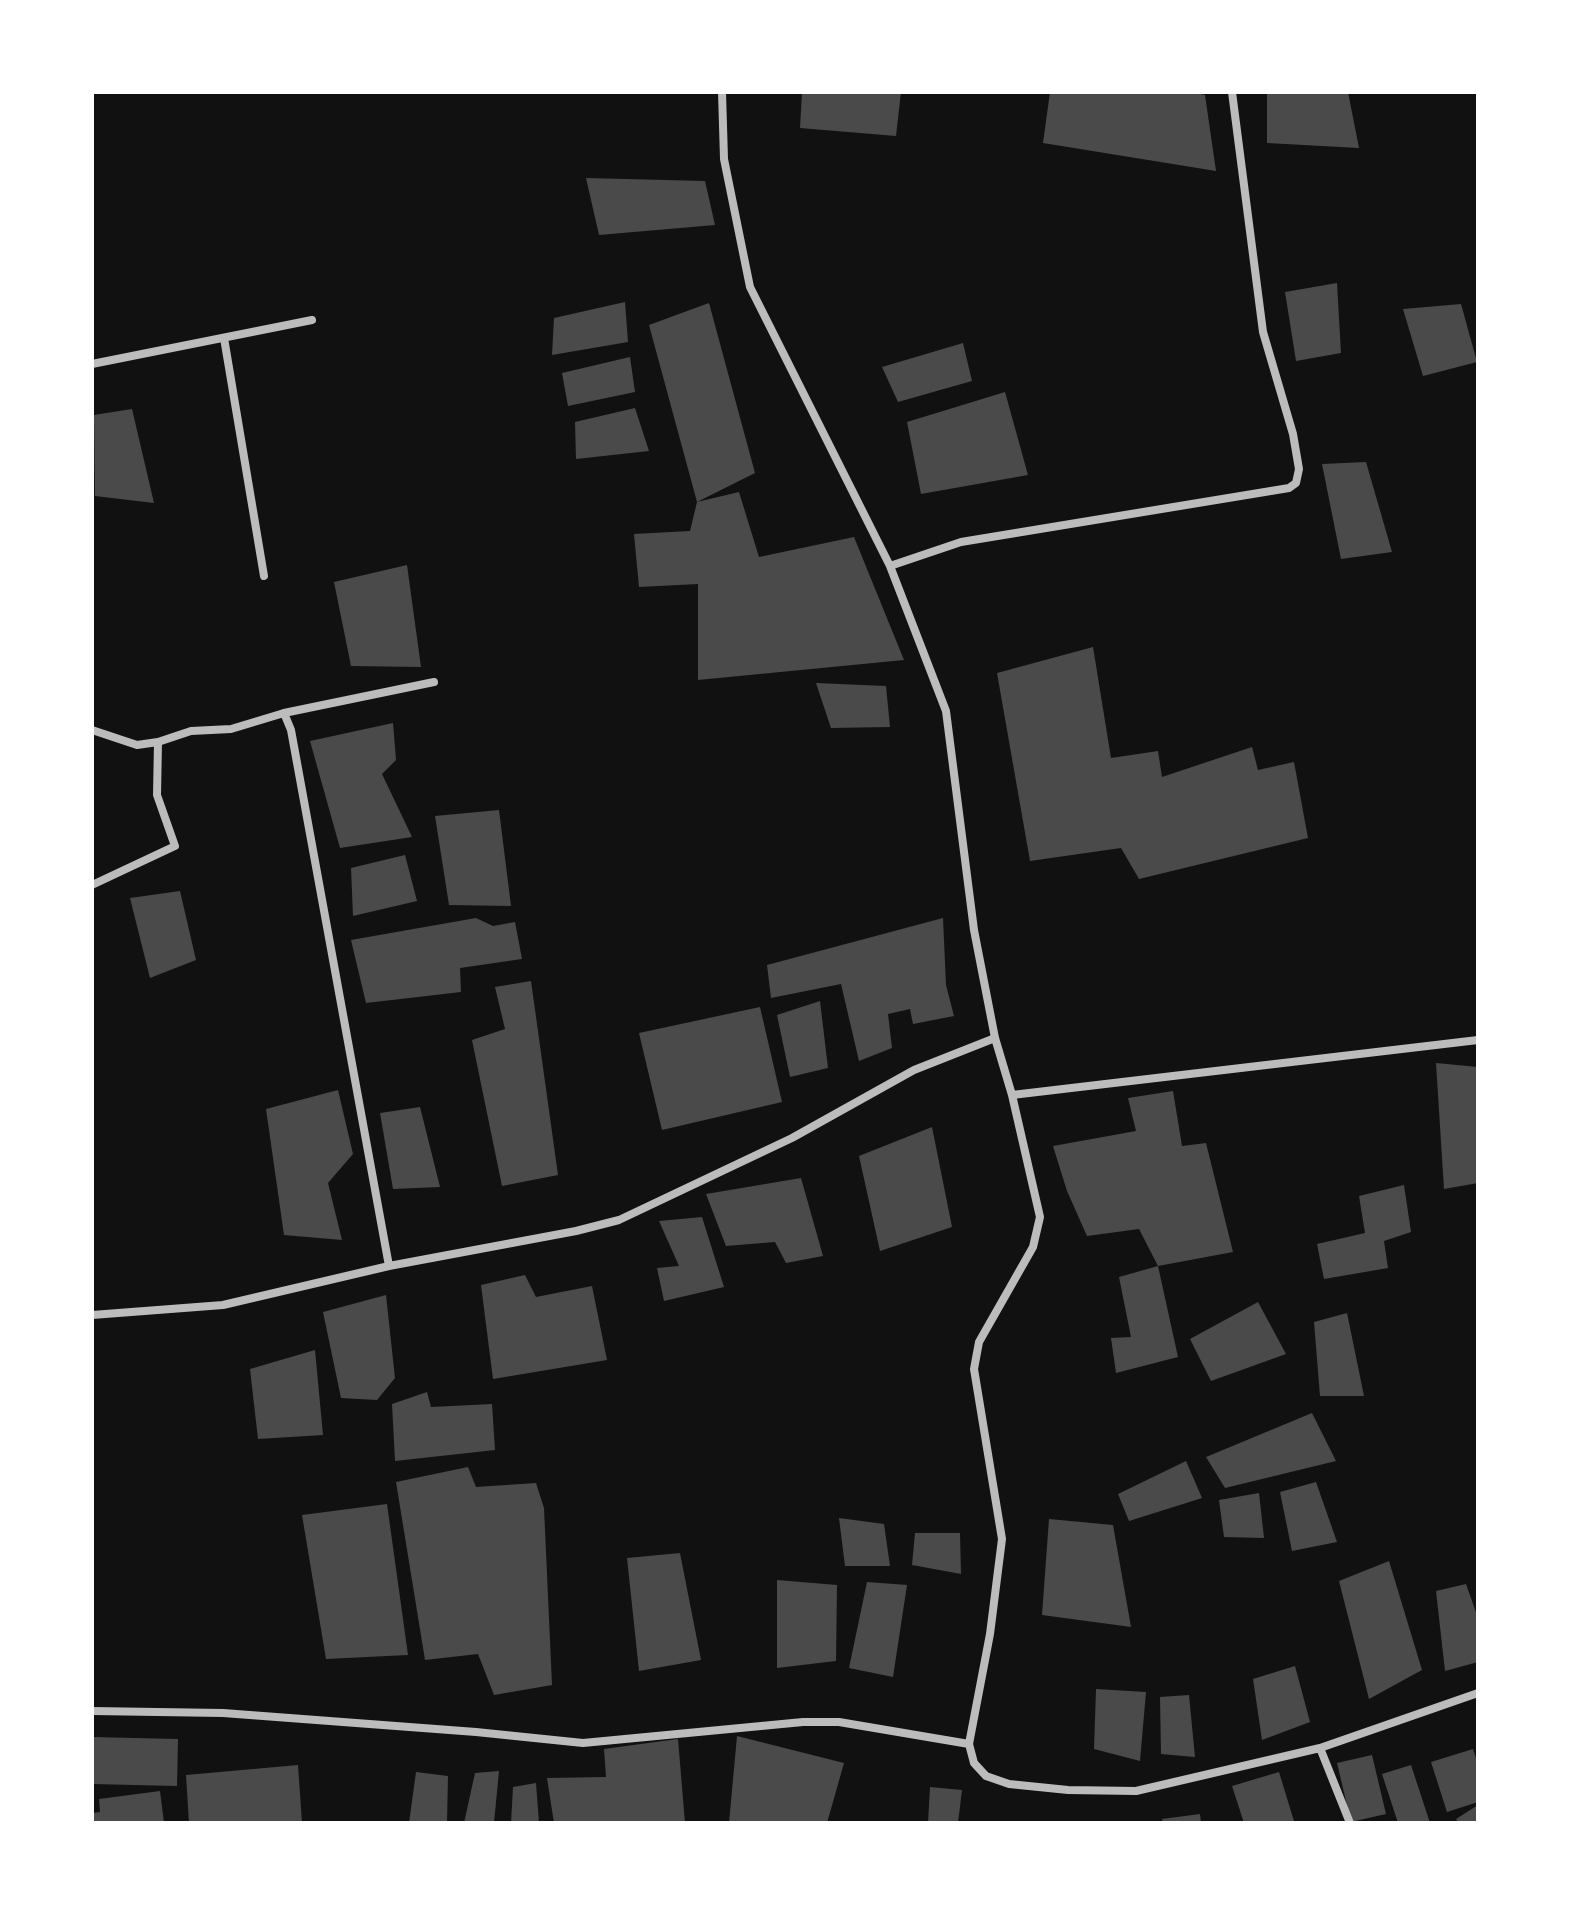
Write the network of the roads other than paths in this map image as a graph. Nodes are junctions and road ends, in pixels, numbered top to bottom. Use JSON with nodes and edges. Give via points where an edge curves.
{"nodes":[{"id":1,"x":722,"y":92,"type":"edge"},
{"id":2,"x":1232,"y":92,"type":"edge"},
{"id":3,"x":312,"y":320,"type":"dead end"},
{"id":4,"x":224,"y":338,"type":"junction"},
{"id":5,"x":92,"y":364,"type":"edge"},
{"id":6,"x":890,"y":566,"type":"junction"},
{"id":7,"x":264,"y":576,"type":"dead end"},
{"id":8,"x":434,"y":682,"type":"dead end"},
{"id":9,"x":284,"y":713,"type":"junction"},
{"id":10,"x":92,"y":730,"type":"edge"},
{"id":11,"x":158,"y":742,"type":"junction"},
{"id":12,"x":92,"y":885,"type":"edge"},
{"id":13,"x":995,"y":1038,"type":"junction"},
{"id":14,"x":1478,"y":1040,"type":"edge"},
{"id":15,"x":1012,"y":1095,"type":"junction"},
{"id":16,"x":389,"y":1266,"type":"junction"},
{"id":17,"x":92,"y":1315,"type":"edge"},
{"id":18,"x":1478,"y":1693,"type":"edge"},
{"id":19,"x":92,"y":1711,"type":"edge"},
{"id":20,"x":969,"y":1744,"type":"junction"},
{"id":21,"x":1320,"y":1748,"type":"junction"},
{"id":22,"x":1350,"y":1823,"type":"edge"}],
"edges":[{"from":1,"to":6,"type":"street","via":[[724,159],[750,287]]},
{"from":2,"to":6,"type":"street","via":[[1263,332],[1293,434],[1296,483],[961,542]]},
{"from":3,"to":4,"type":"street"},
{"from":4,"to":5,"type":"street"},
{"from":4,"to":7,"type":"street"},
{"from":6,"to":13,"type":"street","via":[[946,711],[974,930]]},
{"from":8,"to":9,"type":"street"},
{"from":9,"to":11,"type":"street"},
{"from":9,"to":16,"type":"street"},
{"from":10,"to":11,"type":"street","via":[[137,745]]},
{"from":11,"to":12,"type":"street","via":[[157,795],[175,846]]},
{"from":13,"to":15,"type":"street"},
{"from":13,"to":16,"type":"street","via":[[914,1070],[792,1138],[619,1220]]},
{"from":14,"to":15,"type":"street"},
{"from":15,"to":20,"type":"street","via":[[1040,1217],[1033,1247],[979,1342],[974,1369],[1002,1539]]},
{"from":16,"to":17,"type":"street","via":[[223,1305]]},
{"from":18,"to":21,"type":"street"},
{"from":19,"to":20,"type":"street","via":[[223,1713],[583,1743],[839,1722]]},
{"from":20,"to":21,"type":"street","via":[[974,1763],[986,1776],[1009,1784],[1123,1791]]},
{"from":21,"to":22,"type":"street"}]}
